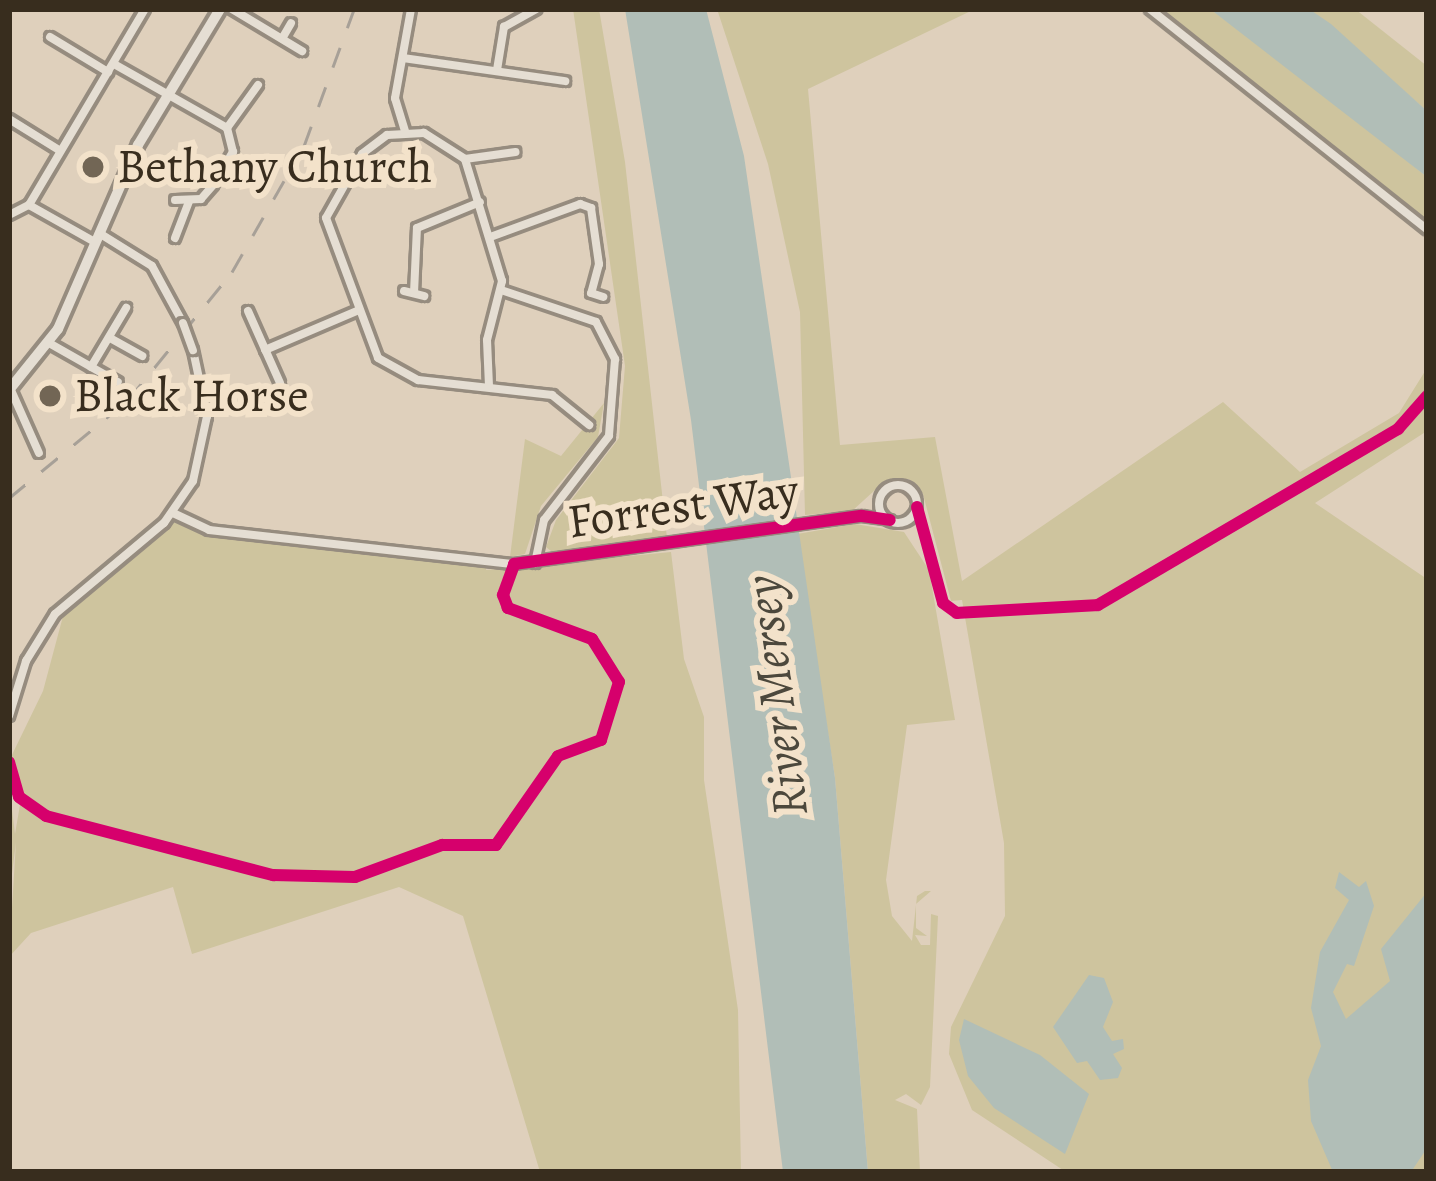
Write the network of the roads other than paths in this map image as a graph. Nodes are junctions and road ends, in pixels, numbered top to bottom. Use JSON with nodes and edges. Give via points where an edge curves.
{"nodes":[{"id":1,"x":146,"y":9,"type":"edge"},
{"id":2,"x":220,"y":9,"type":"edge"},
{"id":3,"x":232,"y":9,"type":"edge"},
{"id":4,"x":411,"y":9,"type":"edge"},
{"id":5,"x":536,"y":9,"type":"edge"},
{"id":6,"x":1150,"y":9,"type":"edge"},
{"id":7,"x":292,"y":22,"type":"dead end"},
{"id":8,"x":50,"y":37,"type":"dead end"},
{"id":9,"x":283,"y":37,"type":"junction"},
{"id":10,"x":302,"y":51,"type":"dead end"},
{"id":11,"x":403,"y":58,"type":"junction"},
{"id":12,"x":111,"y":68,"type":"junction"},
{"id":13,"x":497,"y":70,"type":"junction"},
{"id":14,"x":565,"y":81,"type":"dead end"},
{"id":15,"x":258,"y":85,"type":"dead end"},
{"id":16,"x":168,"y":94,"type":"junction"},
{"id":17,"x":9,"y":119,"type":"edge"},
{"id":18,"x":227,"y":128,"type":"junction"},
{"id":19,"x":405,"y":131,"type":"junction"},
{"id":20,"x":59,"y":150,"type":"junction"},
{"id":21,"x":515,"y":152,"type":"dead end"},
{"id":22,"x":465,"y":159,"type":"junction"},
{"id":23,"x":175,"y":200,"type":"dead end"},
{"id":24,"x":189,"y":202,"type":"junction"},
{"id":25,"x":480,"y":202,"type":"junction"},
{"id":26,"x":28,"y":205,"type":"junction"},
{"id":27,"x":10,"y":211,"type":"edge"},
{"id":28,"x":1427,"y":230,"type":"edge"},
{"id":29,"x":493,"y":236,"type":"junction"},
{"id":30,"x":97,"y":237,"type":"junction"},
{"id":31,"x":175,"y":238,"type":"dead end"},
{"id":32,"x":500,"y":290,"type":"junction"},
{"id":33,"x":414,"y":293,"type":"dead end"},
{"id":34,"x":603,"y":297,"type":"dead end"},
{"id":35,"x":126,"y":308,"type":"dead end"},
{"id":36,"x":248,"y":311,"type":"dead end"},
{"id":37,"x":357,"y":311,"type":"junction"},
{"id":38,"x":110,"y":338,"type":"junction"},
{"id":39,"x":49,"y":344,"type":"junction"},
{"id":40,"x":265,"y":350,"type":"junction"},
{"id":41,"x":142,"y":356,"type":"dead end"},
{"id":42,"x":92,"y":367,"type":"junction"},
{"id":43,"x":118,"y":382,"type":"dead end"},
{"id":44,"x":280,"y":383,"type":"dead end"},
{"id":45,"x":489,"y":386,"type":"junction"},
{"id":46,"x":10,"y":389,"type":"edge"},
{"id":47,"x":592,"y":408,"type":"dead end"},
{"id":48,"x":39,"y":453,"type":"dead end"},
{"id":49,"x":880,"y":497,"type":"junction"},
{"id":50,"x":173,"y":513,"type":"junction"},
{"id":51,"x":862,"y":516,"type":"junction"},
{"id":52,"x":890,"y":520,"type":"junction"},
{"id":53,"x":535,"y":563,"type":"junction"},
{"id":54,"x":9,"y":716,"type":"edge"}],
"edges":[{"from":1,"to":12,"type":"street"},
{"from":2,"to":16,"type":"street"},
{"from":3,"to":9,"type":"street"},
{"from":4,"to":11,"type":"street"},
{"from":5,"to":13,"type":"street","via":[[504,26]]},
{"from":6,"to":28,"type":"street"},
{"from":7,"to":9,"type":"street"},
{"from":8,"to":12,"type":"street"},
{"from":9,"to":10,"type":"street"},
{"from":11,"to":13,"type":"street"},
{"from":11,"to":19,"type":"street","via":[[395,98]]},
{"from":12,"to":16,"type":"street"},
{"from":12,"to":20,"type":"street"},
{"from":13,"to":14,"type":"street"},
{"from":15,"to":18,"type":"street"},
{"from":16,"to":18,"type":"street"},
{"from":16,"to":30,"type":"street"},
{"from":17,"to":20,"type":"street"},
{"from":18,"to":24,"type":"street","via":[[233,152],[201,199]]},
{"from":19,"to":22,"type":"street","via":[[424,133]]},
{"from":19,"to":37,"type":"street","via":[[362,154],[326,218]]},
{"from":20,"to":26,"type":"street"},
{"from":21,"to":22,"type":"street"},
{"from":22,"to":25,"type":"street"},
{"from":23,"to":24,"type":"street"},
{"from":24,"to":31,"type":"street"},
{"from":25,"to":29,"type":"street"},
{"from":25,"to":33,"type":"street","via":[[417,228]]},
{"from":26,"to":27,"type":"street"},
{"from":26,"to":30,"type":"street"},
{"from":29,"to":32,"type":"street"},
{"from":29,"to":34,"type":"street","via":[[580,204],[591,208],[599,264],[591,293]]},
{"from":30,"to":39,"type":"street"},
{"from":30,"to":50,"type":"street","bridge":true,"via":[[152,266],[194,350],[207,429],[193,481]]},
{"from":32,"to":45,"type":"street","via":[[488,340]]},
{"from":32,"to":53,"type":"street","via":[[596,322],[615,359],[609,436],[544,520]]},
{"from":35,"to":38,"type":"street"},
{"from":36,"to":40,"type":"street"},
{"from":37,"to":40,"type":"street"},
{"from":37,"to":45,"type":"street","via":[[378,358],[397,373]]},
{"from":38,"to":41,"type":"street"},
{"from":38,"to":42,"type":"street"},
{"from":39,"to":42,"type":"street"},
{"from":39,"to":46,"type":"street"},
{"from":40,"to":44,"type":"street"},
{"from":42,"to":43,"type":"street"},
{"from":45,"to":47,"type":"street","via":[[552,395],[586,422]]},
{"from":46,"to":48,"type":"street"},
{"from":49,"to":51,"type":"street","name":"Forrest Way"},
{"from":49,"to":52,"type":"street"},
{"from":49,"to":52,"type":"street","via":[[898,485],[916,496],[911,517]]},
{"from":50,"to":53,"type":"street","name":"Forrest Way","via":[[209,530]]},
{"from":50,"to":54,"type":"street","via":[[55,614],[26,661]]},
{"from":51,"to":52,"type":"street","name":"Forrest Way"},
{"from":51,"to":53,"type":"street","name":"Forrest Way"}]}
